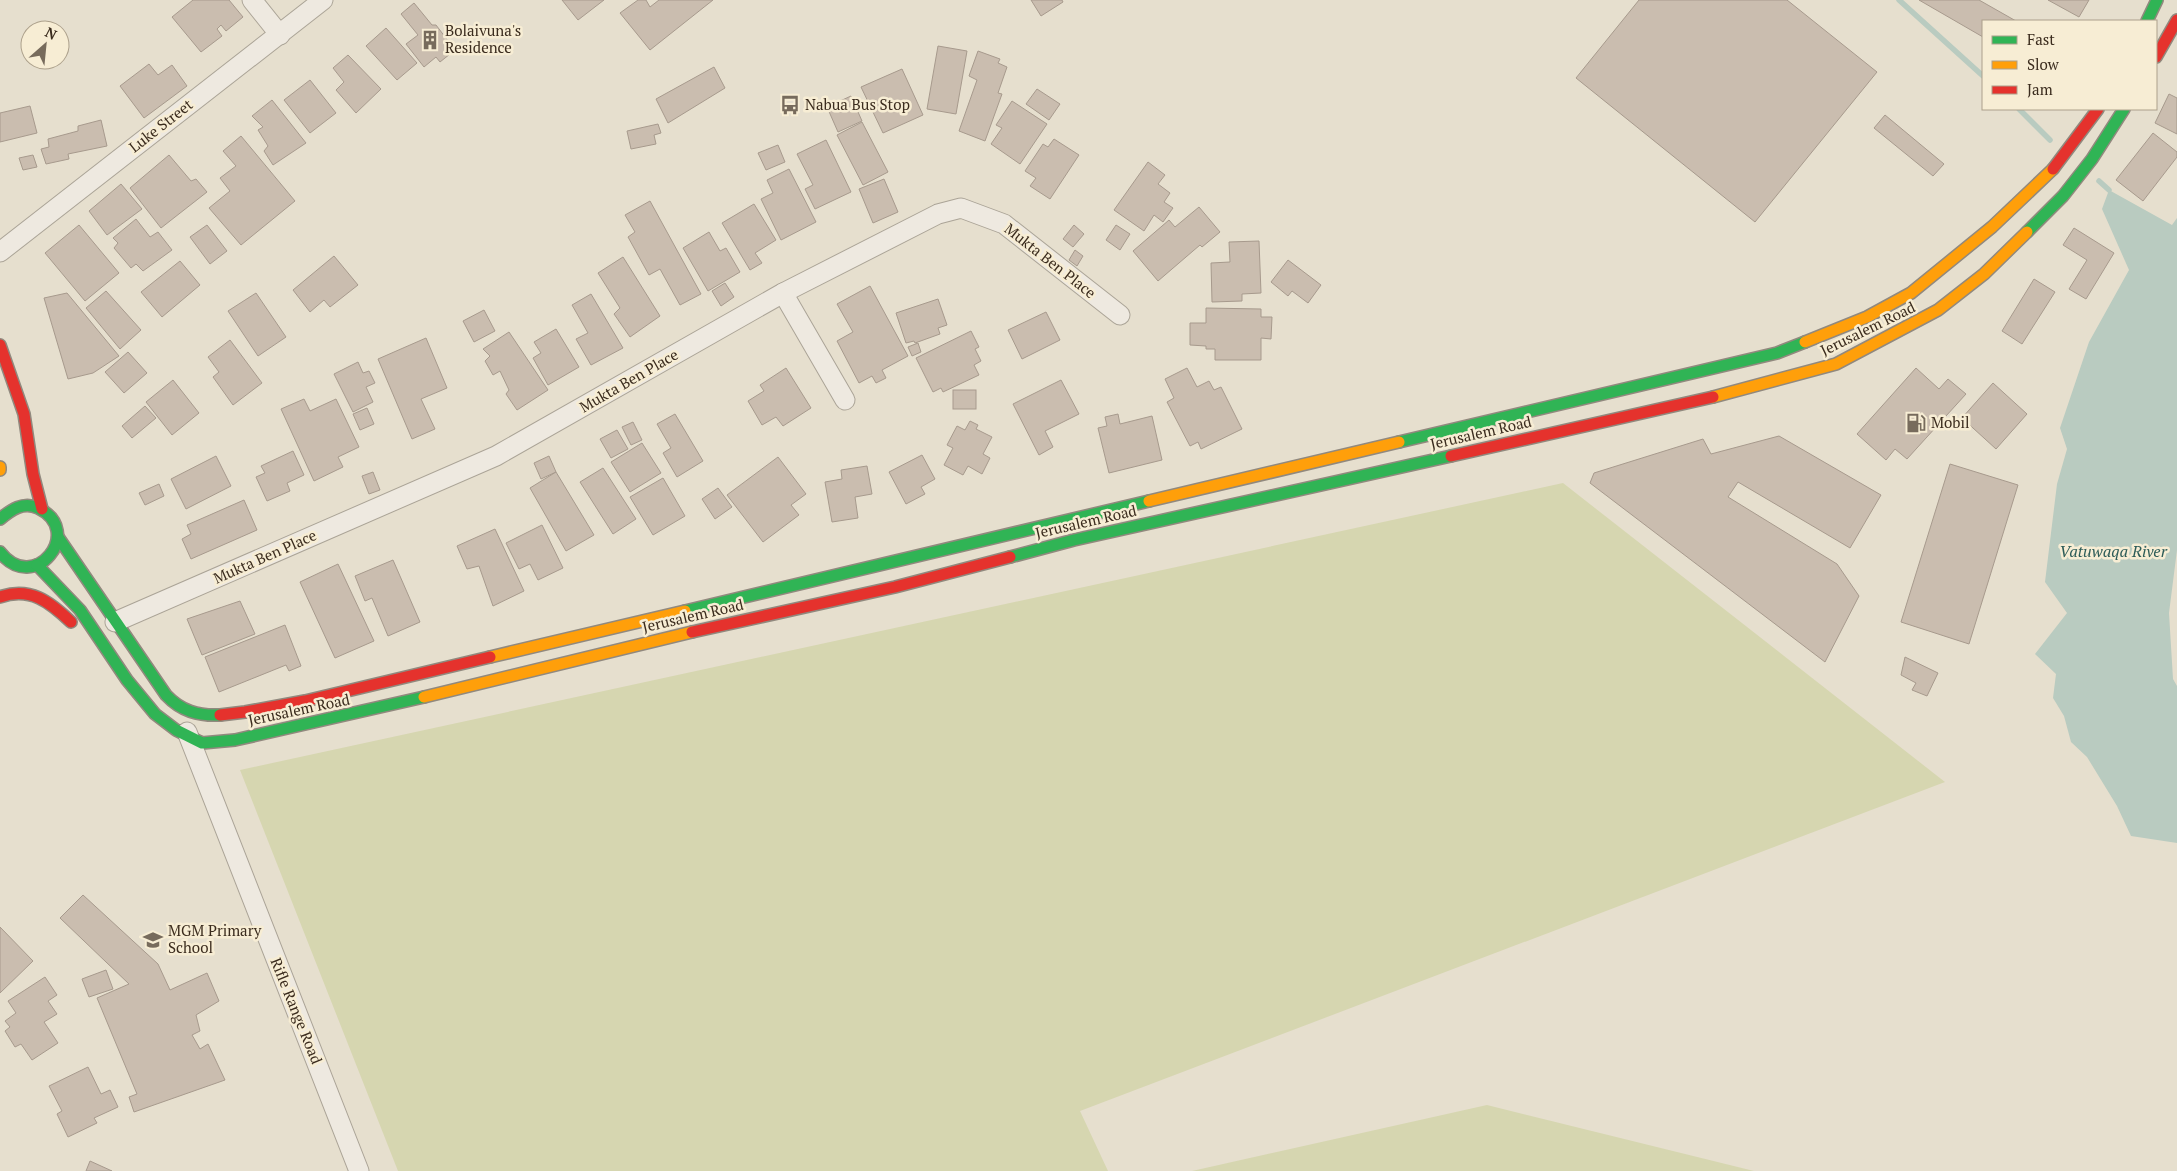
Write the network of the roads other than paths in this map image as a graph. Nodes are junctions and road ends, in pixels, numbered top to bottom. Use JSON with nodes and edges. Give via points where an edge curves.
{"nodes":[{"id":1,"x":252,"y":0,"type":"edge"},
{"id":2,"x":323,"y":0,"type":"edge"},
{"id":3,"x":2157,"y":0,"type":"edge"},
{"id":4,"x":2148,"y":20,"type":"edge"},
{"id":5,"x":2177,"y":20,"type":"edge"},
{"id":6,"x":280,"y":35,"type":"junction"},
{"id":7,"x":2157,"y":55,"type":"edge"},
{"id":8,"x":2097,"y":110,"type":"edge"},
{"id":9,"x":2123,"y":110,"type":"edge"},
{"id":10,"x":0,"y":252,"type":"edge"},
{"id":11,"x":783,"y":293,"type":"junction"},
{"id":12,"x":1120,"y":315,"type":"dead end"},
{"id":13,"x":1,"y":349,"type":"edge"},
{"id":14,"x":0,"y":374,"type":"edge"},
{"id":15,"x":845,"y":400,"type":"dead end"},
{"id":16,"x":42,"y":508,"type":"junction"},
{"id":17,"x":0,"y":519,"type":"edge"},
{"id":18,"x":58,"y":537,"type":"junction"},
{"id":19,"x":0,"y":552,"type":"edge"},
{"id":20,"x":37,"y":565,"type":"junction"},
{"id":21,"x":19,"y":566,"type":"junction"},
{"id":22,"x":6,"y":576,"type":"dead end"},
{"id":23,"x":0,"y":597,"type":"edge"},
{"id":24,"x":115,"y":622,"type":"junction"},
{"id":25,"x":127,"y":680,"type":"junction"},
{"id":26,"x":185,"y":711,"type":"junction"},
{"id":27,"x":188,"y":737,"type":"junction"},
{"id":28,"x":359,"y":1171,"type":"edge"}],
"edges":[{"from":1,"to":6,"type":"street"},
{"from":2,"to":6,"type":"street","name":"Luke Street"},
{"from":3,"to":4,"type":"main road"},
{"from":5,"to":7,"type":"main road"},
{"from":6,"to":10,"type":"street","name":"Luke Street"},
{"from":8,"to":26,"type":"main road","name":"Jerusalem Road","via":[[2047,178],[1998,224],[1898,302],[1778,353],[305,701],[227,714],[203,715]]},
{"from":9,"to":27,"type":"main road","name":"Jerusalem Road","via":[[2063,196],[1984,274],[1938,310],[1836,364],[1726,394],[1074,540],[895,587],[720,625],[391,705],[221,742],[202,743]]},
{"from":11,"to":12,"type":"street","name":"Mukta Ben Place","via":[[938,214],[961,208],[1004,224]]},
{"from":11,"to":15,"type":"street"},
{"from":11,"to":24,"type":"street","name":"Mukta Ben Place","via":[[496,456]]},
{"from":13,"to":14,"type":"main road"},
{"from":13,"to":16,"type":"main road","via":[[24,414]]},
{"from":16,"to":17,"type":"main road","via":[[18,506]]},
{"from":16,"to":18,"type":"main road","via":[[54,521]]},
{"from":18,"to":20,"type":"main road","via":[[52,554]]},
{"from":18,"to":24,"type":"main road"},
{"from":19,"to":21,"type":"main road"},
{"from":20,"to":21,"type":"main road"},
{"from":20,"to":25,"type":"main road","name":"Jerusalem Road","via":[[80,610]]},
{"from":21,"to":22,"type":"main road"},
{"from":23,"to":25,"type":"main road","via":[[31,593],[43,598],[81,631]]},
{"from":24,"to":26,"type":"main road","via":[[165,694]]},
{"from":25,"to":27,"type":"main road","name":"Jerusalem Road","via":[[155,714]]},
{"from":26,"to":27,"type":"street","name":"Rifle Range Road"},
{"from":27,"to":28,"type":"street","name":"Rifle Range Road"}]}
